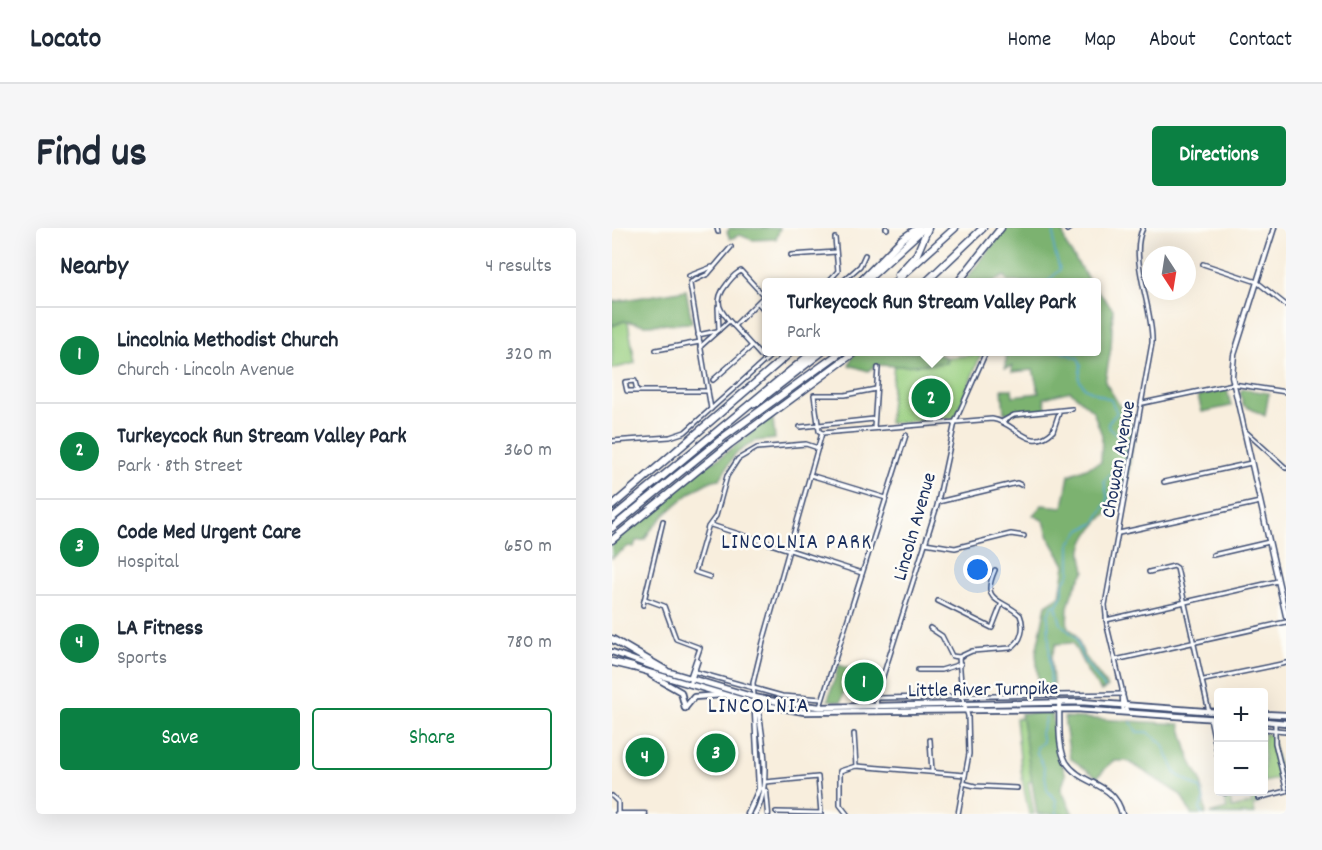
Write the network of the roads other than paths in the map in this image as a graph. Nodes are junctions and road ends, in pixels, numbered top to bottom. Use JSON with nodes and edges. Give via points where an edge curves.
{"nodes":[{"id":1,"x":918,"y":228,"type":"edge"},
{"id":2,"x":926,"y":228,"type":"edge"},
{"id":3,"x":955,"y":228,"type":"edge"},
{"id":4,"x":981,"y":228,"type":"edge"},
{"id":5,"x":1001,"y":228,"type":"edge"},
{"id":6,"x":1143,"y":228,"type":"edge"},
{"id":7,"x":1274,"y":228,"type":"edge"},
{"id":8,"x":835,"y":238,"type":"dead end"},
{"id":9,"x":730,"y":247,"type":"dead end"},
{"id":10,"x":836,"y":252,"type":"junction"},
{"id":11,"x":791,"y":255,"type":"dead end"},
{"id":12,"x":865,"y":255,"type":"dead end"},
{"id":13,"x":1203,"y":264,"type":"dead end"},
{"id":14,"x":714,"y":266,"type":"junction"},
{"id":15,"x":689,"y":276,"type":"dead end"},
{"id":16,"x":832,"y":278,"type":"edge"},
{"id":17,"x":846,"y":278,"type":"edge"},
{"id":18,"x":864,"y":278,"type":"edge"},
{"id":19,"x":869,"y":278,"type":"edge"},
{"id":20,"x":896,"y":278,"type":"edge"},
{"id":21,"x":898,"y":278,"type":"edge"},
{"id":22,"x":930,"y":278,"type":"edge"},
{"id":23,"x":962,"y":278,"type":"edge"},
{"id":24,"x":1257,"y":282,"type":"junction"},
{"id":25,"x":762,"y":294,"type":"edge"},
{"id":26,"x":762,"y":298,"type":"edge"},
{"id":27,"x":758,"y":303,"type":"junction"},
{"id":28,"x":718,"y":305,"type":"junction"},
{"id":29,"x":1286,"y":305,"type":"edge"},
{"id":30,"x":762,"y":308,"type":"edge"},
{"id":31,"x":729,"y":321,"type":"junction"},
{"id":32,"x":734,"y":326,"type":"junction"},
{"id":33,"x":719,"y":330,"type":"junction"},
{"id":34,"x":698,"y":334,"type":"junction"},
{"id":35,"x":700,"y":344,"type":"junction"},
{"id":36,"x":752,"y":346,"type":"junction"},
{"id":37,"x":656,"y":350,"type":"dead end"},
{"id":38,"x":761,"y":356,"type":"dead end"},
{"id":39,"x":769,"y":356,"type":"edge"},
{"id":40,"x":785,"y":356,"type":"edge"},
{"id":41,"x":807,"y":356,"type":"edge"},
{"id":42,"x":816,"y":356,"type":"edge"},
{"id":43,"x":834,"y":356,"type":"edge"},
{"id":44,"x":848,"y":356,"type":"edge"},
{"id":45,"x":984,"y":356,"type":"edge"},
{"id":46,"x":878,"y":368,"type":"dead end"},
{"id":47,"x":713,"y":380,"type":"dead end"},
{"id":48,"x":1233,"y":384,"type":"junction"},
{"id":49,"x":876,"y":389,"type":"junction"},
{"id":50,"x":637,"y":391,"type":"junction"},
{"id":51,"x":708,"y":391,"type":"junction"},
{"id":52,"x":1286,"y":392,"type":"edge"},
{"id":53,"x":1143,"y":403,"type":"junction"},
{"id":54,"x":711,"y":409,"type":"junction"},
{"id":55,"x":1072,"y":409,"type":"dead end"},
{"id":56,"x":1059,"y":413,"type":"dead end"},
{"id":57,"x":732,"y":419,"type":"junction"},
{"id":58,"x":874,"y":419,"type":"junction"},
{"id":59,"x":1004,"y":421,"type":"junction"},
{"id":60,"x":955,"y":422,"type":"junction"},
{"id":61,"x":818,"y":423,"type":"junction"},
{"id":62,"x":800,"y":427,"type":"dead end"},
{"id":63,"x":874,"y":428,"type":"junction"},
{"id":64,"x":1243,"y":430,"type":"junction"},
{"id":65,"x":822,"y":433,"type":"junction"},
{"id":66,"x":906,"y":435,"type":"dead end"},
{"id":67,"x":612,"y":441,"type":"edge"},
{"id":68,"x":818,"y":448,"type":"junction"},
{"id":69,"x":1251,"y":463,"type":"junction"},
{"id":70,"x":1286,"y":468,"type":"edge"},
{"id":71,"x":810,"y":475,"type":"junction"},
{"id":72,"x":1164,"y":482,"type":"dead end"},
{"id":73,"x":1021,"y":485,"type":"dead end"},
{"id":74,"x":886,"y":498,"type":"junction"},
{"id":75,"x":938,"y":502,"type":"junction"},
{"id":76,"x":1260,"y":502,"type":"junction"},
{"id":77,"x":612,"y":505,"type":"edge"},
{"id":78,"x":612,"y":518,"type":"edge"},
{"id":79,"x":663,"y":521,"type":"dead end"},
{"id":80,"x":711,"y":525,"type":"junction"},
{"id":81,"x":612,"y":528,"type":"edge"},
{"id":82,"x":1119,"y":533,"type":"junction"},
{"id":83,"x":1024,"y":536,"type":"dead end"},
{"id":84,"x":612,"y":540,"type":"edge"},
{"id":85,"x":1269,"y":542,"type":"junction"},
{"id":86,"x":926,"y":543,"type":"junction"},
{"id":87,"x":789,"y":550,"type":"junction"},
{"id":88,"x":1213,"y":555,"type":"dead end"},
{"id":89,"x":995,"y":570,"type":"dead end"},
{"id":90,"x":1149,"y":572,"type":"dead end"},
{"id":91,"x":862,"y":573,"type":"junction"},
{"id":92,"x":710,"y":577,"type":"dead end"},
{"id":93,"x":1278,"y":581,"type":"junction"},
{"id":94,"x":645,"y":599,"type":"junction"},
{"id":95,"x":938,"y":601,"type":"dead end"},
{"id":96,"x":1186,"y":602,"type":"junction"},
{"id":97,"x":643,"y":605,"type":"dead end"},
{"id":98,"x":1001,"y":605,"type":"junction"},
{"id":99,"x":1286,"y":616,"type":"edge"},
{"id":100,"x":1106,"y":620,"type":"junction"},
{"id":101,"x":1286,"y":622,"type":"edge"},
{"id":102,"x":930,"y":628,"type":"dead end"},
{"id":103,"x":612,"y":638,"type":"edge"},
{"id":104,"x":1195,"y":641,"type":"junction"},
{"id":105,"x":612,"y":652,"type":"edge"},
{"id":106,"x":959,"y":657,"type":"junction"},
{"id":107,"x":698,"y":659,"type":"junction"},
{"id":108,"x":612,"y":660,"type":"edge"},
{"id":109,"x":1115,"y":660,"type":"junction"},
{"id":110,"x":1286,"y":663,"type":"edge"},
{"id":111,"x":961,"y":664,"type":"junction"},
{"id":112,"x":633,"y":667,"type":"joint"},
{"id":113,"x":665,"y":670,"type":"junction"},
{"id":114,"x":918,"y":670,"type":"dead end"},
{"id":115,"x":647,"y":672,"type":"junction"},
{"id":116,"x":696,"y":672,"type":"junction"},
{"id":117,"x":692,"y":678,"type":"junction"},
{"id":118,"x":1204,"y":680,"type":"junction"},
{"id":119,"x":690,"y":685,"type":"junction"},
{"id":120,"x":753,"y":689,"type":"junction"},
{"id":121,"x":1123,"y":694,"type":"junction"},
{"id":122,"x":727,"y":695,"type":"junction"},
{"id":123,"x":754,"y":696,"type":"junction"},
{"id":124,"x":962,"y":696,"type":"junction"},
{"id":125,"x":877,"y":698,"type":"junction"},
{"id":126,"x":822,"y":699,"type":"junction"},
{"id":127,"x":1059,"y":702,"type":"junction"},
{"id":128,"x":755,"y":703,"type":"junction"},
{"id":129,"x":964,"y":703,"type":"junction"},
{"id":130,"x":1124,"y":704,"type":"junction"},
{"id":131,"x":876,"y":705,"type":"junction"},
{"id":132,"x":820,"y":707,"type":"junction"},
{"id":133,"x":1059,"y":708,"type":"junction"},
{"id":134,"x":967,"y":709,"type":"junction"},
{"id":135,"x":1209,"y":711,"type":"junction"},
{"id":136,"x":876,"y":712,"type":"junction"},
{"id":137,"x":1125,"y":712,"type":"junction"},
{"id":138,"x":1214,"y":712,"type":"edge"},
{"id":139,"x":1268,"y":714,"type":"edge"},
{"id":140,"x":1286,"y":715,"type":"edge"},
{"id":141,"x":1211,"y":719,"type":"junction"},
{"id":142,"x":1268,"y":722,"type":"edge"},
{"id":143,"x":1275,"y":722,"type":"junction"},
{"id":144,"x":1286,"y":723,"type":"edge"},
{"id":145,"x":1268,"y":729,"type":"edge"},
{"id":146,"x":1275,"y":730,"type":"junction"},
{"id":147,"x":1286,"y":731,"type":"edge"},
{"id":148,"x":854,"y":734,"type":"dead end"},
{"id":149,"x":930,"y":740,"type":"dead end"},
{"id":150,"x":1215,"y":742,"type":"edge"},
{"id":151,"x":856,"y":766,"type":"junction"},
{"id":152,"x":932,"y":772,"type":"junction"},
{"id":153,"x":965,"y":775,"type":"junction"},
{"id":154,"x":1284,"y":775,"type":"edge"},
{"id":155,"x":765,"y":782,"type":"junction"},
{"id":156,"x":963,"y":783,"type":"junction"},
{"id":157,"x":1017,"y":788,"type":"dead end"},
{"id":158,"x":1286,"y":790,"type":"edge"},
{"id":159,"x":612,"y":796,"type":"edge"},
{"id":160,"x":1258,"y":798,"type":"dead end"},
{"id":161,"x":777,"y":812,"type":"dead end"},
{"id":162,"x":618,"y":814,"type":"edge"},
{"id":163,"x":645,"y":814,"type":"edge"},
{"id":164,"x":748,"y":814,"type":"edge"},
{"id":165,"x":755,"y":814,"type":"edge"},
{"id":166,"x":768,"y":814,"type":"edge"},
{"id":167,"x":847,"y":814,"type":"edge"},
{"id":168,"x":958,"y":814,"type":"edge"},
{"id":169,"x":1122,"y":814,"type":"edge"}],
"edges":[{"from":1,"to":18,"type":"highway"},
{"from":2,"to":19,"type":"highway"},
{"from":2,"to":20,"type":"highway","via":[[917,254]]},
{"from":3,"to":21,"type":"highway"},
{"from":4,"to":22,"type":"highway"},
{"from":5,"to":23,"type":"highway"},
{"from":6,"to":53,"type":"street","name":"Chowan Avenue","via":[[1138,252],[1152,338]]},
{"from":7,"to":24,"type":"street"},
{"from":8,"to":10,"type":"street"},
{"from":9,"to":14,"type":"street"},
{"from":10,"to":11,"type":"street"},
{"from":10,"to":16,"type":"street","via":[[838,271]]},
{"from":12,"to":17,"type":"street"},
{"from":13,"to":24,"type":"street"},
{"from":14,"to":15,"type":"street"},
{"from":14,"to":34,"type":"street","via":[[690,283]]},
{"from":24,"to":29,"type":"street"},
{"from":24,"to":48,"type":"street","via":[[1234,356]]},
{"from":25,"to":28,"type":"street","via":[[741,272],[736,273],[722,290]]},
{"from":26,"to":27,"type":"street"},
{"from":27,"to":30,"type":"street"},
{"from":27,"to":32,"type":"street"},
{"from":28,"to":31,"type":"street"},
{"from":28,"to":33,"type":"street"},
{"from":31,"to":32,"type":"street"},
{"from":31,"to":33,"type":"street"},
{"from":32,"to":36,"type":"street"},
{"from":33,"to":34,"type":"street"},
{"from":33,"to":35,"type":"street"},
{"from":34,"to":35,"type":"street"},
{"from":35,"to":37,"type":"street"},
{"from":35,"to":51,"type":"street"},
{"from":36,"to":38,"type":"street"},
{"from":36,"to":47,"type":"street"},
{"from":39,"to":54,"type":"street"},
{"from":40,"to":77,"type":"highway"},
{"from":41,"to":57,"type":"highway"},
{"from":42,"to":57,"type":"highway"},
{"from":43,"to":81,"type":"highway","via":[[725,436]]},
{"from":44,"to":84,"type":"highway","via":[[730,444]]},
{"from":45,"to":60,"type":"street","name":"Lincoln Avenue"},
{"from":46,"to":49,"type":"street"},
{"from":48,"to":52,"type":"street"},
{"from":48,"to":53,"type":"street"},
{"from":48,"to":64,"type":"street"},
{"from":49,"to":58,"type":"street"},
{"from":49,"to":61,"type":"street","via":[[845,395],[817,393],[813,404]]},
{"from":50,"to":50,"type":"street","via":[[627,392],[625,382],[635,381]]},
{"from":50,"to":51,"type":"street"},
{"from":51,"to":54,"type":"street"},
{"from":53,"to":82,"type":"street","name":"Chowan Avenue"},
{"from":54,"to":67,"type":"street","via":[[675,436]]},
{"from":55,"to":59,"type":"street","via":[[1014,415]]},
{"from":56,"to":59,"type":"street","via":[[1053,431],[1037,440],[1025,438]]},
{"from":57,"to":78,"type":"highway"},
{"from":58,"to":61,"type":"street"},
{"from":58,"to":63,"type":"street"},
{"from":59,"to":60,"type":"street"},
{"from":60,"to":63,"type":"street"},
{"from":60,"to":75,"type":"street","name":"Lincoln Avenue"},
{"from":61,"to":62,"type":"street"},
{"from":61,"to":65,"type":"street"},
{"from":63,"to":65,"type":"street"},
{"from":64,"to":69,"type":"street"},
{"from":64,"to":70,"type":"street"},
{"from":65,"to":68,"type":"street"},
{"from":66,"to":74,"type":"street"},
{"from":68,"to":71,"type":"street"},
{"from":68,"to":80,"type":"street","via":[[806,444],[747,452],[728,474]]},
{"from":69,"to":72,"type":"street"},
{"from":69,"to":76,"type":"street"},
{"from":71,"to":74,"type":"street"},
{"from":71,"to":87,"type":"street"},
{"from":73,"to":75,"type":"street"},
{"from":74,"to":91,"type":"street"},
{"from":75,"to":86,"type":"street","name":"Lincoln Avenue"},
{"from":76,"to":82,"type":"street"},
{"from":76,"to":85,"type":"street"},
{"from":79,"to":94,"type":"street"},
{"from":80,"to":87,"type":"street"},
{"from":80,"to":92,"type":"street","via":[[695,572]]},
{"from":82,"to":100,"type":"street","name":"Chowan Avenue","via":[[1105,605]]},
{"from":83,"to":86,"type":"street","via":[[1011,534],[956,548]]},
{"from":85,"to":88,"type":"street"},
{"from":85,"to":93,"type":"street"},
{"from":86,"to":125,"type":"street","name":"Lincoln Avenue"},
{"from":87,"to":91,"type":"street"},
{"from":87,"to":120,"type":"street"},
{"from":89,"to":98,"type":"street","via":[[990,592]]},
{"from":90,"to":96,"type":"street","via":[[1176,566]]},
{"from":91,"to":126,"type":"street"},
{"from":93,"to":96,"type":"street"},
{"from":93,"to":99,"type":"street"},
{"from":94,"to":97,"type":"street"},
{"from":94,"to":107,"type":"street","via":[[664,606],[671,631],[681,642],[700,648]]},
{"from":95,"to":98,"type":"street","via":[[992,628]]},
{"from":96,"to":100,"type":"street"},
{"from":96,"to":104,"type":"street"},
{"from":98,"to":106,"type":"street","via":[[1016,612],[1022,620],[1016,645],[1005,650],[972,651]]},
{"from":100,"to":109,"type":"street","name":"Chowan Avenue"},
{"from":101,"to":104,"type":"street"},
{"from":102,"to":106,"type":"street","via":[[942,636],[952,656]]},
{"from":103,"to":113,"type":"highway"},
{"from":104,"to":109,"type":"street"},
{"from":104,"to":118,"type":"street"},
{"from":105,"to":113,"type":"main road","name":"Little River Turnpike"},
{"from":106,"to":111,"type":"street"},
{"from":107,"to":116,"type":"street"},
{"from":107,"to":117,"type":"street"},
{"from":108,"to":112,"type":"highway"},
{"from":109,"to":121,"type":"street","name":"Chowan Avenue"},
{"from":110,"to":118,"type":"street"},
{"from":111,"to":114,"type":"street","via":[[941,670]]},
{"from":111,"to":124,"type":"street"},
{"from":112,"to":115,"type":"main road","name":"Little River Turnpike"},
{"from":113,"to":117,"type":"main road","name":"Little River Turnpike"},
{"from":115,"to":119,"type":"main road","name":"Little River Turnpike"},
{"from":115,"to":122,"type":"main road","via":[[681,692],[685,708],[694,697]]},
{"from":116,"to":117,"type":"street"},
{"from":116,"to":120,"type":"street"},
{"from":117,"to":119,"type":"street"},
{"from":117,"to":123,"type":"main road","name":"Little River Turnpike"},
{"from":118,"to":135,"type":"street"},
{"from":119,"to":122,"type":"main road","name":"Little River Turnpike"},
{"from":120,"to":123,"type":"street"},
{"from":120,"to":126,"type":"street"},
{"from":121,"to":124,"type":"street"},
{"from":121,"to":130,"type":"street","name":"Chowan Avenue"},
{"from":122,"to":128,"type":"main road","name":"Little River Turnpike"},
{"from":123,"to":128,"type":"street"},
{"from":123,"to":132,"type":"main road","name":"Little River Turnpike"},
{"from":124,"to":125,"type":"street"},
{"from":124,"to":129,"type":"street"},
{"from":125,"to":131,"type":"street","name":"Lincoln Avenue"},
{"from":126,"to":132,"type":"street"},
{"from":127,"to":129,"type":"main road","name":"Little River Turnpike"},
{"from":127,"to":130,"type":"main road","name":"Little River Turnpike"},
{"from":127,"to":133,"type":"street"},
{"from":128,"to":136,"type":"main road","name":"Little River Turnpike","via":[[804,712]]},
{"from":128,"to":155,"type":"street"},
{"from":128,"to":164,"type":"street","via":[[759,785]]},
{"from":129,"to":131,"type":"main road","name":"Little River Turnpike"},
{"from":129,"to":134,"type":"street"},
{"from":130,"to":135,"type":"main road","name":"Little River Turnpike"},
{"from":130,"to":137,"type":"street","name":"Chowan Avenue"},
{"from":131,"to":132,"type":"main road","name":"Little River Turnpike"},
{"from":131,"to":136,"type":"street","name":"Lincoln Avenue"},
{"from":133,"to":134,"type":"main road","name":"Little River Turnpike"},
{"from":133,"to":137,"type":"main road","name":"Little River Turnpike"},
{"from":133,"to":169,"type":"street","via":[[1066,761],[1115,796]]},
{"from":134,"to":136,"type":"main road","name":"Little River Turnpike"},
{"from":134,"to":153,"type":"street","via":[[969,758]]},
{"from":135,"to":138,"type":"main road","name":"Little River Turnpike"},
{"from":135,"to":141,"type":"street"},
{"from":137,"to":141,"type":"main road","name":"Little River Turnpike"},
{"from":139,"to":140,"type":"main road"},
{"from":141,"to":150,"type":"street"},
{"from":142,"to":143,"type":"main road"},
{"from":143,"to":144,"type":"main road"},
{"from":143,"to":146,"type":"street"},
{"from":145,"to":146,"type":"street"},
{"from":146,"to":147,"type":"street"},
{"from":146,"to":154,"type":"street"},
{"from":148,"to":151,"type":"street"},
{"from":149,"to":152,"type":"street"},
{"from":151,"to":152,"type":"street"},
{"from":151,"to":167,"type":"street","via":[[840,771],[840,805]]},
{"from":152,"to":153,"type":"street"},
{"from":153,"to":156,"type":"street"},
{"from":154,"to":158,"type":"street"},
{"from":155,"to":161,"type":"street","via":[[818,777],[820,813]]},
{"from":155,"to":165,"type":"street"},
{"from":155,"to":166,"type":"street"},
{"from":156,"to":157,"type":"street"},
{"from":156,"to":168,"type":"street"},
{"from":158,"to":160,"type":"street"},
{"from":159,"to":162,"type":"street","via":[[618,802]]},
{"from":162,"to":163,"type":"street"}]}
